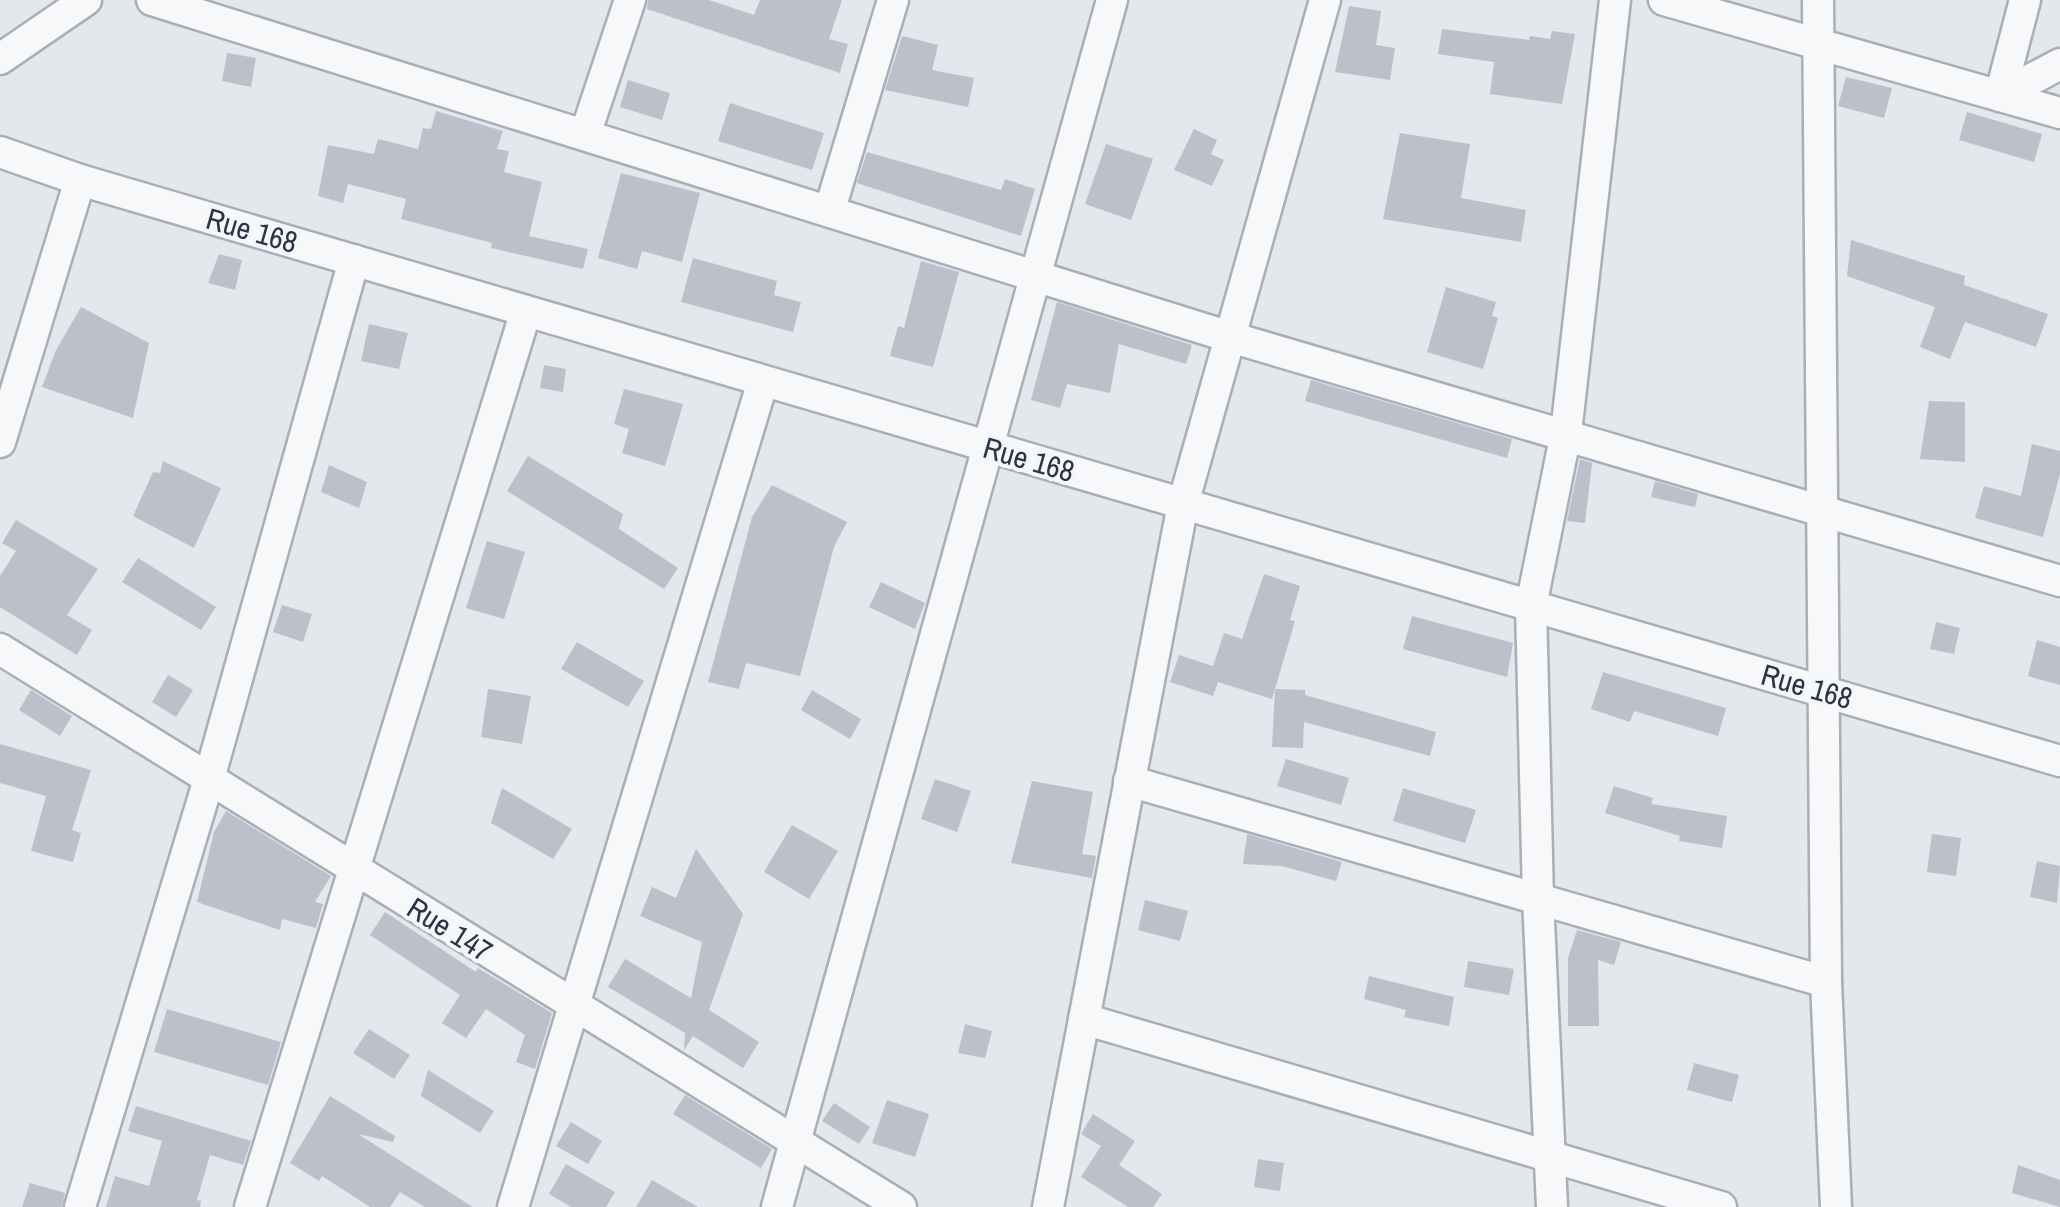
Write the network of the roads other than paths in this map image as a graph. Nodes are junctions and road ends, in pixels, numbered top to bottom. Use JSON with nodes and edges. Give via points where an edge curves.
{"nodes":[{"id":1,"x":86,"y":0,"type":"edge"},
{"id":2,"x":152,"y":0,"type":"edge"},
{"id":3,"x":630,"y":0,"type":"edge"},
{"id":4,"x":893,"y":0,"type":"edge"},
{"id":5,"x":1112,"y":0,"type":"edge"},
{"id":6,"x":1326,"y":0,"type":"edge"},
{"id":7,"x":1614,"y":0,"type":"edge"},
{"id":8,"x":1664,"y":0,"type":"edge"},
{"id":9,"x":1818,"y":0,"type":"edge"},
{"id":10,"x":2025,"y":0,"type":"edge"},
{"id":11,"x":1819,"y":43,"type":"junction"},
{"id":12,"x":0,"y":59,"type":"edge"},
{"id":13,"x":2060,"y":64,"type":"edge"},
{"id":14,"x":2000,"y":96,"type":"junction"},
{"id":15,"x":2060,"y":114,"type":"edge"},
{"id":16,"x":586,"y":132,"type":"junction"},
{"id":17,"x":0,"y":152,"type":"edge"},
{"id":18,"x":80,"y":180,"type":"junction"},
{"id":19,"x":830,"y":209,"type":"junction"},
{"id":20,"x":354,"y":260,"type":"junction"},
{"id":21,"x":1036,"y":275,"type":"junction"},
{"id":22,"x":526,"y":311,"type":"junction"},
{"id":23,"x":1230,"y":337,"type":"junction"},
{"id":24,"x":763,"y":381,"type":"junction"},
{"id":25,"x":1566,"y":433,"type":"junction"},
{"id":26,"x":0,"y":442,"type":"edge"},
{"id":27,"x":989,"y":447,"type":"junction"},
{"id":28,"x":1182,"y":504,"type":"junction"},
{"id":29,"x":1823,"y":509,"type":"junction"},
{"id":30,"x":2060,"y":581,"type":"edge"},
{"id":31,"x":1531,"y":606,"type":"junction"},
{"id":32,"x":0,"y":649,"type":"edge"},
{"id":33,"x":1824,"y":691,"type":"junction"},
{"id":34,"x":2060,"y":761,"type":"edge"},
{"id":35,"x":209,"y":780,"type":"junction"},
{"id":36,"x":1129,"y":781,"type":"junction"},
{"id":37,"x":356,"y":870,"type":"junction"},
{"id":38,"x":1538,"y":898,"type":"junction"},
{"id":39,"x":1826,"y":982,"type":"junction"},
{"id":40,"x":574,"y":1006,"type":"junction"},
{"id":41,"x":1084,"y":1019,"type":"junction"},
{"id":42,"x":797,"y":1144,"type":"junction"},
{"id":43,"x":1552,"y":1158,"type":"junction"},
{"id":44,"x":80,"y":1207,"type":"edge"},
{"id":45,"x":250,"y":1207,"type":"edge"},
{"id":46,"x":513,"y":1207,"type":"edge"},
{"id":47,"x":777,"y":1207,"type":"edge"},
{"id":48,"x":901,"y":1207,"type":"edge"},
{"id":49,"x":1048,"y":1207,"type":"edge"},
{"id":50,"x":1552,"y":1207,"type":"edge"},
{"id":51,"x":1721,"y":1207,"type":"edge"},
{"id":52,"x":1836,"y":1207,"type":"edge"}],
"edges":[{"from":1,"to":12,"type":"street"},
{"from":2,"to":16,"type":"street"},
{"from":3,"to":16,"type":"street"},
{"from":4,"to":19,"type":"street"},
{"from":5,"to":21,"type":"street"},
{"from":6,"to":23,"type":"street"},
{"from":7,"to":25,"type":"street"},
{"from":8,"to":11,"type":"street"},
{"from":9,"to":11,"type":"street"},
{"from":10,"to":14,"type":"street"},
{"from":11,"to":14,"type":"street"},
{"from":11,"to":29,"type":"street"},
{"from":13,"to":14,"type":"street"},
{"from":14,"to":15,"type":"street"},
{"from":16,"to":19,"type":"street"},
{"from":17,"to":18,"type":"street","name":"Rue 168"},
{"from":18,"to":20,"type":"street","name":"Rue 168"},
{"from":18,"to":26,"type":"street"},
{"from":19,"to":21,"type":"street"},
{"from":20,"to":22,"type":"street","name":"Rue 168"},
{"from":20,"to":35,"type":"street"},
{"from":21,"to":23,"type":"street"},
{"from":21,"to":27,"type":"street"},
{"from":22,"to":24,"type":"street","name":"Rue 168"},
{"from":22,"to":37,"type":"street"},
{"from":23,"to":25,"type":"street"},
{"from":23,"to":28,"type":"street"},
{"from":24,"to":27,"type":"street","name":"Rue 168"},
{"from":24,"to":40,"type":"street"},
{"from":25,"to":29,"type":"street"},
{"from":25,"to":31,"type":"street"},
{"from":27,"to":28,"type":"street","name":"Rue 168"},
{"from":27,"to":42,"type":"street"},
{"from":28,"to":31,"type":"street","name":"Rue 168"},
{"from":28,"to":36,"type":"street"},
{"from":29,"to":30,"type":"street"},
{"from":29,"to":33,"type":"street"},
{"from":31,"to":33,"type":"street","name":"Rue 168"},
{"from":31,"to":38,"type":"street"},
{"from":32,"to":35,"type":"street","name":"Rue 147"},
{"from":33,"to":34,"type":"street","name":"Rue 168"},
{"from":33,"to":39,"type":"street"},
{"from":35,"to":37,"type":"street","name":"Rue 147"},
{"from":35,"to":44,"type":"street"},
{"from":36,"to":38,"type":"street"},
{"from":36,"to":41,"type":"street"},
{"from":37,"to":40,"type":"street","name":"Rue 147"},
{"from":37,"to":45,"type":"street"},
{"from":38,"to":39,"type":"street"},
{"from":38,"to":43,"type":"street"},
{"from":39,"to":52,"type":"street"},
{"from":40,"to":42,"type":"street","name":"Rue 147"},
{"from":40,"to":46,"type":"street"},
{"from":41,"to":43,"type":"street"},
{"from":41,"to":49,"type":"street"},
{"from":42,"to":47,"type":"street"},
{"from":42,"to":48,"type":"street","name":"Rue 147"},
{"from":43,"to":50,"type":"street"},
{"from":43,"to":51,"type":"street"}]}
